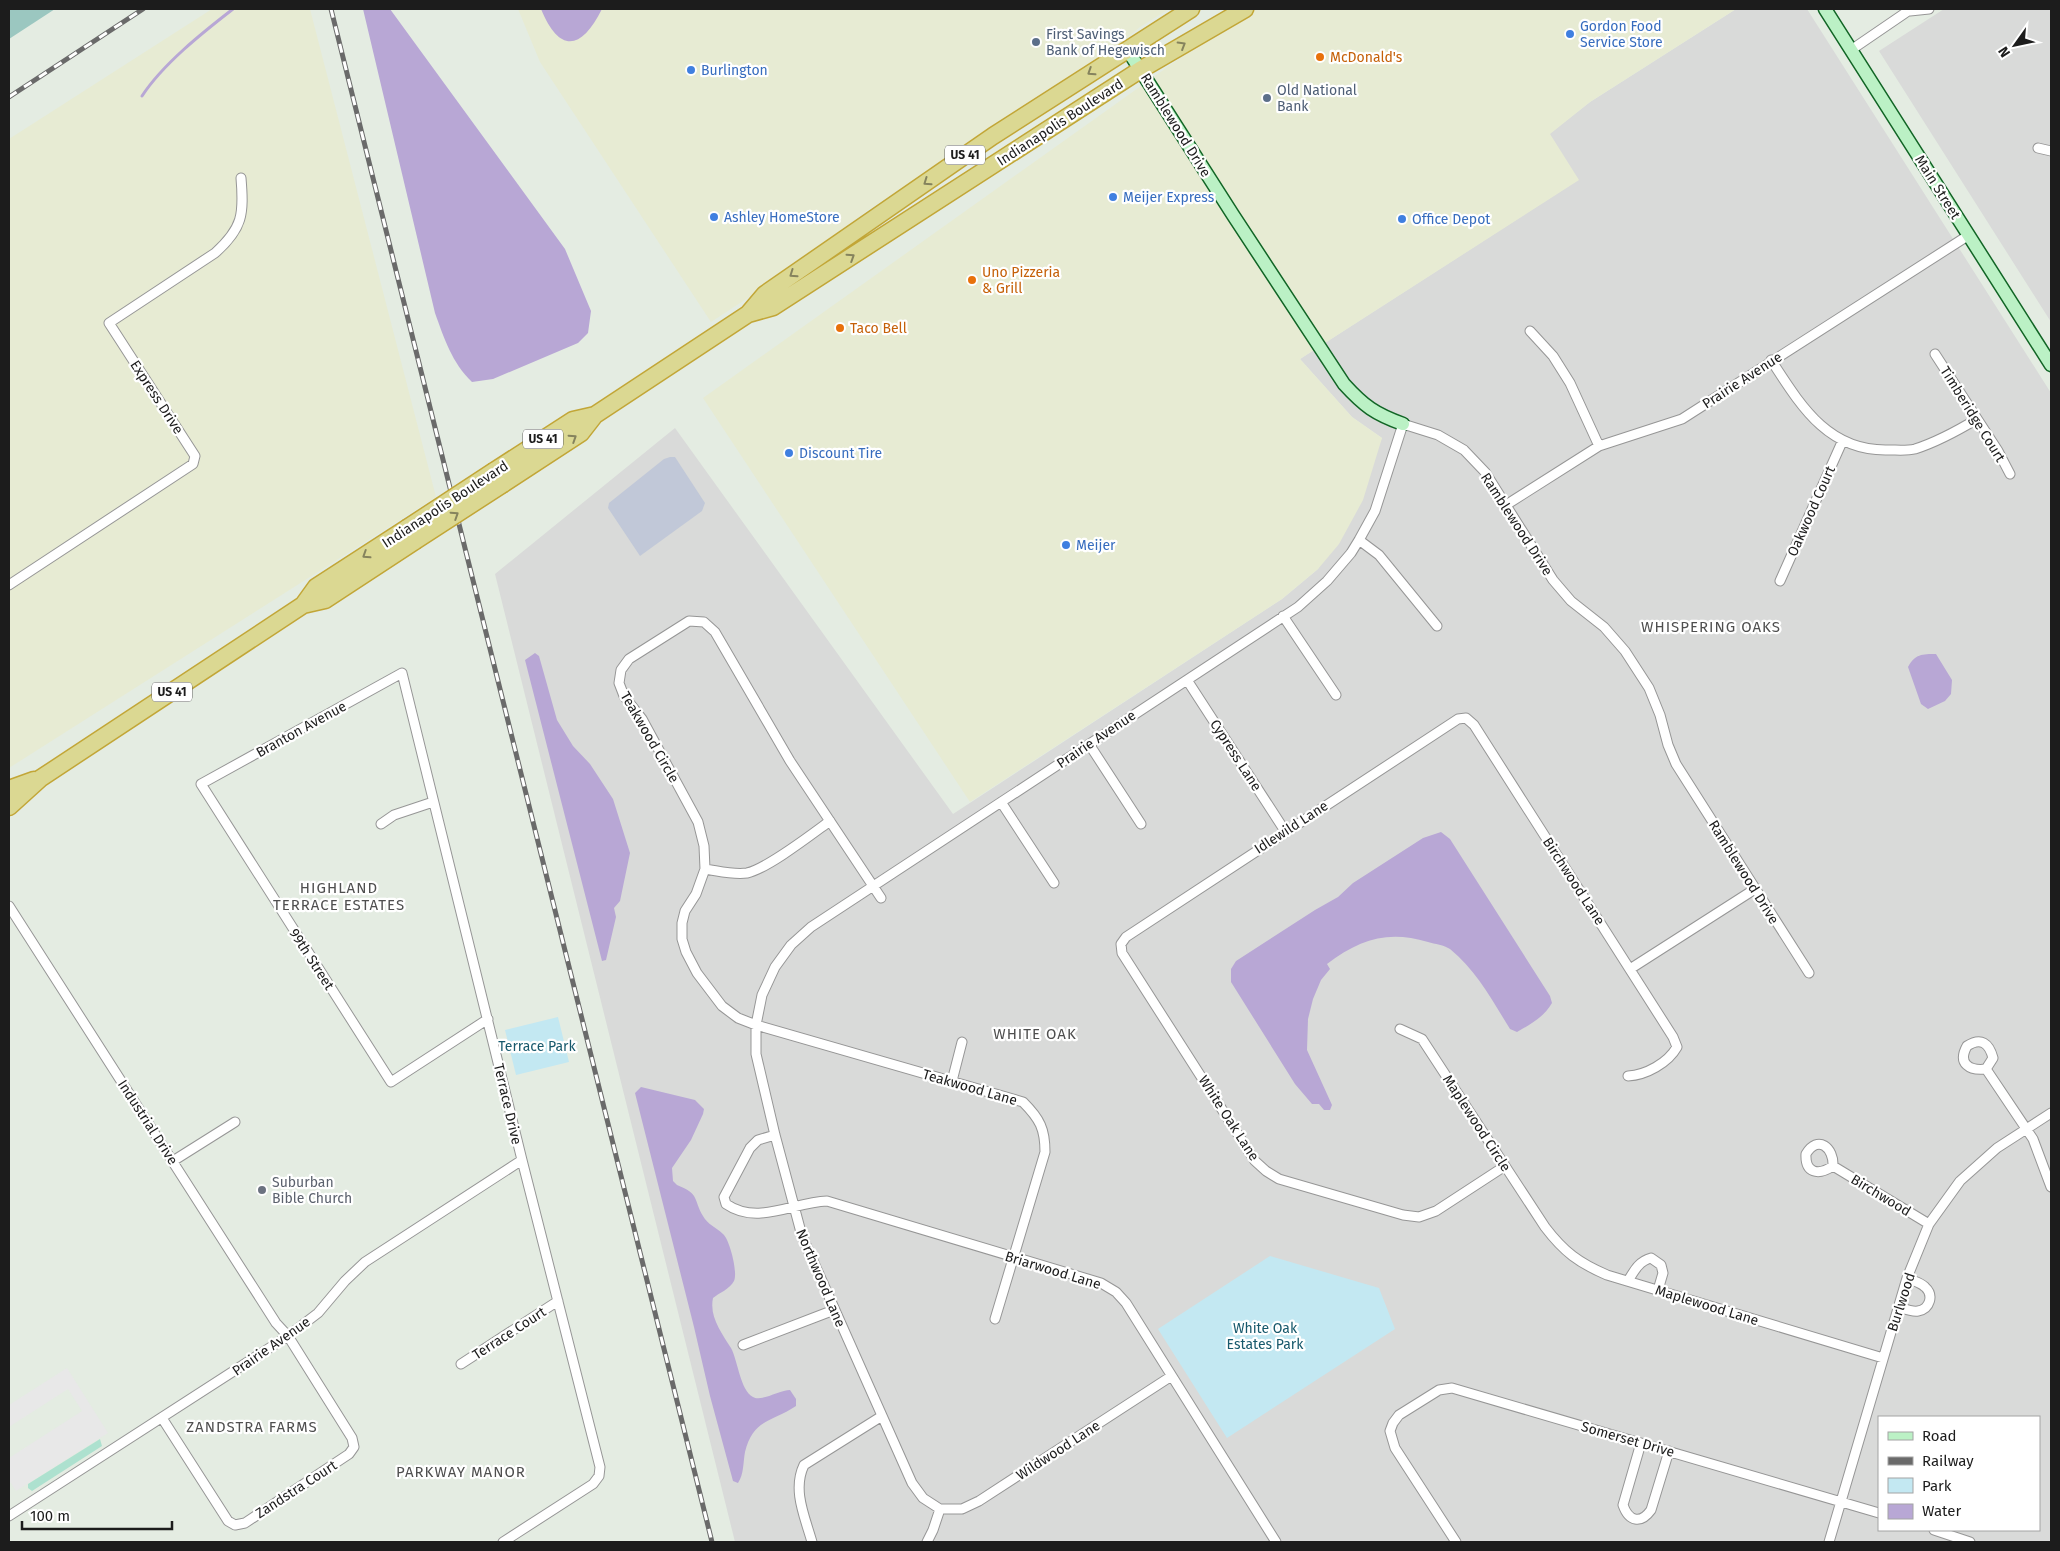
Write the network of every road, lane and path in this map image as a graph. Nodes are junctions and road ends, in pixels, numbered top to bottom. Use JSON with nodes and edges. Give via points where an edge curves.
{"nodes":[{"id":1,"x":1191,"y":9,"type":"edge"},
{"id":2,"x":1245,"y":9,"type":"edge"},
{"id":3,"x":1825,"y":9,"type":"edge"},
{"id":4,"x":1929,"y":9,"type":"edge"},
{"id":5,"x":1911,"y":10,"type":"edge"},
{"id":6,"x":1127,"y":49,"type":"junction"},
{"id":7,"x":1851,"y":50,"type":"junction"},
{"id":8,"x":1140,"y":70,"type":"junction"},
{"id":9,"x":2038,"y":148,"type":"dead end"},
{"id":10,"x":2051,"y":151,"type":"edge"},
{"id":11,"x":241,"y":178,"type":"dead end"},
{"id":12,"x":1969,"y":235,"type":"junction"},
{"id":13,"x":748,"y":314,"type":"junction"},
{"id":14,"x":1530,"y":331,"type":"dead end"},
{"id":15,"x":1935,"y":354,"type":"dead end"},
{"id":16,"x":1771,"y":360,"type":"junction"},
{"id":17,"x":2051,"y":365,"type":"edge"},
{"id":18,"x":1977,"y":419,"type":"junction"},
{"id":19,"x":1403,"y":424,"type":"junction"},
{"id":20,"x":1842,"y":442,"type":"junction"},
{"id":21,"x":1599,"y":446,"type":"junction"},
{"id":22,"x":2010,"y":474,"type":"dead end"},
{"id":23,"x":1506,"y":505,"type":"junction"},
{"id":24,"x":1359,"y":540,"type":"junction"},
{"id":25,"x":1780,"y":581,"type":"dead end"},
{"id":26,"x":9,"y":585,"type":"edge"},
{"id":27,"x":1284,"y":616,"type":"junction"},
{"id":28,"x":1437,"y":626,"type":"dead end"},
{"id":29,"x":402,"y":674,"type":"joint"},
{"id":30,"x":1187,"y":680,"type":"junction"},
{"id":31,"x":1336,"y":695,"type":"dead end"},
{"id":32,"x":1466,"y":718,"type":"joint"},
{"id":33,"x":1089,"y":744,"type":"junction"},
{"id":34,"x":41,"y":778,"type":"junction"},
{"id":35,"x":201,"y":784,"type":"joint"},
{"id":36,"x":9,"y":789,"type":"edge"},
{"id":37,"x":433,"y":802,"type":"junction"},
{"id":38,"x":1001,"y":802,"type":"junction"},
{"id":39,"x":9,"y":808,"type":"edge"},
{"id":40,"x":830,"y":821,"type":"junction"},
{"id":41,"x":381,"y":824,"type":"dead end"},
{"id":42,"x":1141,"y":824,"type":"dead end"},
{"id":43,"x":1285,"y":831,"type":"junction"},
{"id":44,"x":705,"y":869,"type":"junction"},
{"id":45,"x":1054,"y":883,"type":"dead end"},
{"id":46,"x":873,"y":886,"type":"junction"},
{"id":47,"x":1755,"y":888,"type":"junction"},
{"id":48,"x":881,"y":898,"type":"dead end"},
{"id":49,"x":9,"y":906,"type":"edge"},
{"id":50,"x":1121,"y":944,"type":"joint"},
{"id":51,"x":1630,"y":969,"type":"junction"},
{"id":52,"x":1809,"y":973,"type":"dead end"},
{"id":53,"x":488,"y":1019,"type":"junction"},
{"id":54,"x":756,"y":1025,"type":"junction"},
{"id":55,"x":1400,"y":1029,"type":"dead end"},
{"id":56,"x":962,"y":1042,"type":"dead end"},
{"id":57,"x":1986,"y":1069,"type":"dead end"},
{"id":58,"x":1628,"y":1076,"type":"dead end"},
{"id":59,"x":952,"y":1081,"type":"junction"},
{"id":60,"x":2051,"y":1112,"type":"edge"},
{"id":61,"x":235,"y":1122,"type":"dead end"},
{"id":62,"x":2026,"y":1129,"type":"junction"},
{"id":63,"x":775,"y":1135,"type":"junction"},
{"id":64,"x":522,"y":1160,"type":"junction"},
{"id":65,"x":173,"y":1161,"type":"junction"},
{"id":66,"x":1505,"y":1166,"type":"junction"},
{"id":67,"x":1833,"y":1166,"type":"dead end"},
{"id":68,"x":2051,"y":1187,"type":"edge"},
{"id":69,"x":794,"y":1207,"type":"junction"},
{"id":70,"x":1929,"y":1224,"type":"junction"},
{"id":71,"x":1545,"y":1227,"type":"joint"},
{"id":72,"x":1013,"y":1258,"type":"junction"},
{"id":73,"x":1907,"y":1278,"type":"junction"},
{"id":74,"x":1628,"y":1281,"type":"junction"},
{"id":75,"x":1658,"y":1290,"type":"junction"},
{"id":76,"x":558,"y":1301,"type":"junction"},
{"id":77,"x":1899,"y":1307,"type":"junction"},
{"id":78,"x":834,"y":1310,"type":"junction"},
{"id":79,"x":995,"y":1319,"type":"dead end"},
{"id":80,"x":288,"y":1336,"type":"junction"},
{"id":81,"x":743,"y":1345,"type":"dead end"},
{"id":82,"x":1883,"y":1358,"type":"junction"},
{"id":83,"x":461,"y":1364,"type":"dead end"},
{"id":84,"x":1170,"y":1376,"type":"junction"},
{"id":85,"x":882,"y":1416,"type":"junction"},
{"id":86,"x":162,"y":1418,"type":"junction"},
{"id":87,"x":1641,"y":1443,"type":"junction"},
{"id":88,"x":1669,"y":1451,"type":"junction"},
{"id":89,"x":1842,"y":1502,"type":"junction"},
{"id":90,"x":940,"y":1509,"type":"junction"},
{"id":91,"x":1878,"y":1513,"type":"edge"},
{"id":92,"x":9,"y":1516,"type":"edge"},
{"id":93,"x":1937,"y":1531,"type":"edge"},
{"id":94,"x":1272,"y":1541,"type":"edge"},
{"id":95,"x":503,"y":1542,"type":"edge"},
{"id":96,"x":812,"y":1542,"type":"edge"},
{"id":97,"x":927,"y":1542,"type":"edge"},
{"id":98,"x":1456,"y":1542,"type":"edge"},
{"id":99,"x":1829,"y":1542,"type":"edge"},
{"id":100,"x":1970,"y":1542,"type":"edge"}],
"edges":[{"from":1,"to":6,"type":"highway","name":"Indianapolis Boulevard","number":"US 41"},
{"from":8,"to":2,"type":"highway","name":"Indianapolis Boulevard","number":"US 41","one_way":true},
{"from":3,"to":7,"type":"street","name":"Main Street"},
{"from":4,"to":5,"type":"street"},
{"from":5,"to":7,"type":"street"},
{"from":6,"to":8,"type":"street","name":"Ramblewood Drive"},
{"from":6,"to":13,"type":"highway","name":"Indianapolis Boulevard","number":"US 41","one_way":true,"via":[[993,136],[764,294]]},
{"from":7,"to":12,"type":"street","name":"Main Street"},
{"from":13,"to":8,"type":"highway","name":"Indianapolis Boulevard","number":"US 41","one_way":true,"via":[[773,307]]},
{"from":8,"to":19,"type":"street","name":"Ramblewood Drive","via":[[1344,384],[1363,404],[1383,417]]},
{"from":9,"to":10,"type":"street"},
{"from":11,"to":26,"type":"street","name":"Express Drive","via":[[243,207],[228,242],[109,322],[195,456],[193,464]]},
{"from":12,"to":16,"type":"street","name":"Prairie Avenue"},
{"from":12,"to":17,"type":"street","name":"Main Street"},
{"from":13,"to":34,"type":"highway","name":"Indianapolis Boulevard","number":"US 41","bridge":true,"via":[[595,415],[573,420],[499,478],[411,535],[316,587],[303,606]]},
{"from":14,"to":21,"type":"street","via":[[1553,356],[1570,383]]},
{"from":15,"to":18,"type":"street","name":"Timberidge Court"},
{"from":16,"to":20,"type":"street","via":[[1818,423]]},
{"from":16,"to":21,"type":"street","name":"Prairie Avenue","via":[[1682,419]]},
{"from":18,"to":20,"type":"street","via":[[1913,450],[1878,450]]},
{"from":18,"to":22,"type":"street","name":"Timberidge Court"},
{"from":19,"to":23,"type":"street","name":"Ramblewood Drive","via":[[1438,435],[1464,450],[1485,472]]},
{"from":19,"to":24,"type":"street","name":"Prairie Avenue","via":[[1375,511]]},
{"from":20,"to":25,"type":"street","name":"Oakwood Court"},
{"from":21,"to":23,"type":"street","name":"Prairie Avenue"},
{"from":23,"to":47,"type":"street","name":"Ramblewood Drive","via":[[1553,580],[1625,651],[1648,688],[1676,764]]},
{"from":24,"to":27,"type":"street","name":"Prairie Avenue","via":[[1327,582]]},
{"from":24,"to":28,"type":"street","via":[[1379,556]]},
{"from":27,"to":30,"type":"street","name":"Prairie Avenue"},
{"from":27,"to":31,"type":"street"},
{"from":29,"to":35,"type":"street","name":"Branton Avenue"},
{"from":29,"to":37,"type":"street","name":"Terrace Drive"},
{"from":30,"to":33,"type":"street","name":"Prairie Avenue"},
{"from":30,"to":43,"type":"street","name":"Cypress Lane"},
{"from":32,"to":43,"type":"street","name":"Idlewild Lane","via":[[1458,719]]},
{"from":32,"to":51,"type":"street","name":"Birchwood Lane","via":[[1474,725]]},
{"from":33,"to":38,"type":"street","name":"Prairie Avenue"},
{"from":33,"to":42,"type":"street"},
{"from":34,"to":36,"type":"highway","name":"Indianapolis Boulevard","number":"US 41"},
{"from":34,"to":39,"type":"highway","name":"Indianapolis Boulevard","number":"US 41"},
{"from":35,"to":53,"type":"street","name":"99th Street","via":[[390,1082]]},
{"from":37,"to":41,"type":"street","via":[[394,815]]},
{"from":37,"to":53,"type":"street","name":"Terrace Drive"},
{"from":38,"to":45,"type":"street"},
{"from":38,"to":46,"type":"street","name":"Prairie Avenue"},
{"from":40,"to":44,"type":"street","via":[[764,866],[749,872],[734,874]]},
{"from":40,"to":44,"type":"street","name":"Teakwood Circle","via":[[790,761],[715,632],[704,622],[689,621],[629,659],[621,670],[619,683],[624,696],[642,718],[698,822]]},
{"from":40,"to":46,"type":"street","name":"Teakwood Circle"},
{"from":43,"to":50,"type":"street","name":"Idlewild Lane","via":[[1126,936]]},
{"from":44,"to":54,"type":"street","name":"Teakwood Circle","via":[[682,923],[686,952],[722,1006],[738,1018]]},
{"from":46,"to":48,"type":"street","name":"Teakwood Circle"},
{"from":46,"to":54,"type":"street","name":"Prairie Avenue","via":[[791,944],[775,966],[762,995]]},
{"from":47,"to":51,"type":"street"},
{"from":47,"to":52,"type":"street","name":"Ramblewood Drive"},
{"from":49,"to":65,"type":"street","name":"Industrial Drive"},
{"from":50,"to":66,"type":"street","name":"White Oak Lane","via":[[1122,953],[1255,1161],[1279,1179],[1420,1217],[1436,1211]]},
{"from":51,"to":58,"type":"street","name":"Birchwood Lane","via":[[1673,1037],[1676,1048],[1672,1056],[1641,1075]]},
{"from":53,"to":64,"type":"street","name":"Terrace Drive"},
{"from":54,"to":59,"type":"street","name":"Teakwood Lane"},
{"from":54,"to":63,"type":"street","name":"Northwood Lane","via":[[756,1054]]},
{"from":55,"to":66,"type":"street","name":"Maplewood Circle","via":[[1422,1039]]},
{"from":56,"to":59,"type":"street"},
{"from":57,"to":62,"type":"street"},
{"from":59,"to":72,"type":"street","name":"Teakwood Lane","via":[[1024,1102],[1036,1116],[1045,1135],[1045,1152]]},
{"from":60,"to":62,"type":"street","name":"Burlwood"},
{"from":61,"to":65,"type":"street"},
{"from":62,"to":68,"type":"street"},
{"from":62,"to":70,"type":"street","name":"Burlwood","via":[[1997,1148],[1960,1181]]},
{"from":63,"to":69,"type":"street","name":"Northwood Lane"},
{"from":63,"to":69,"type":"street","name":"Briarwood Lane","via":[[758,1140],[750,1148],[724,1197],[726,1204],[734,1210],[768,1214]]},
{"from":64,"to":76,"type":"street","name":"Terrace Drive"},
{"from":64,"to":80,"type":"street","name":"Prairie Avenue","via":[[366,1262],[345,1281],[318,1314]]},
{"from":65,"to":80,"type":"street","name":"Industrial Drive","via":[[276,1323]]},
{"from":66,"to":71,"type":"street","name":"Maplewood Circle"},
{"from":67,"to":70,"type":"street","name":"Birchwood"},
{"from":69,"to":72,"type":"street","name":"Briarwood Lane","via":[[827,1201]]},
{"from":69,"to":78,"type":"street","name":"Northwood Lane","via":[[802,1236]]},
{"from":70,"to":73,"type":"street","name":"Burlwood"},
{"from":71,"to":74,"type":"street","name":"Maplewood Lane","via":[[1556,1242],[1586,1266]]},
{"from":72,"to":79,"type":"street","name":"Teakwood Lane"},
{"from":72,"to":84,"type":"street","name":"Briarwood Lane","via":[[1101,1283],[1116,1292]]},
{"from":73,"to":77,"type":"street","name":"Burlwood"},
{"from":73,"to":77,"type":"street","via":[[1927,1288],[1930,1299],[1919,1311]]},
{"from":74,"to":75,"type":"street","name":"Maplewood Lane"},
{"from":74,"to":75,"type":"street","via":[[1638,1265],[1652,1258],[1661,1265],[1663,1273]]},
{"from":75,"to":82,"type":"street","name":"Maplewood Lane"},
{"from":76,"to":83,"type":"street","name":"Terrace Court"},
{"from":76,"to":95,"type":"street","name":"Terrace Drive","via":[[600,1467],[599,1476],[593,1484]]},
{"from":77,"to":82,"type":"street","name":"Burlwood"},
{"from":78,"to":81,"type":"street"},
{"from":78,"to":85,"type":"street","name":"Northwood Lane"},
{"from":80,"to":86,"type":"street","name":"Prairie Avenue"},
{"from":80,"to":86,"type":"street","name":"Zandstra Court","via":[[352,1438],[354,1447],[349,1454],[245,1523],[235,1525],[228,1521]]},
{"from":82,"to":89,"type":"street","name":"Burlwood"},
{"from":84,"to":90,"type":"street","name":"Wildwood Lane","via":[[979,1501],[962,1509]]},
{"from":84,"to":94,"type":"street","name":"Briarwood Lane"},
{"from":85,"to":90,"type":"street","name":"Northwood Lane","via":[[912,1483],[923,1498]]},
{"from":85,"to":96,"type":"street","via":[[804,1465],[798,1492]]},
{"from":86,"to":92,"type":"street","name":"Prairie Avenue"},
{"from":87,"to":88,"type":"street","name":"Somerset Drive"},
{"from":87,"to":88,"type":"street","via":[[1623,1505],[1631,1518],[1640,1520],[1651,1510]]},
{"from":87,"to":98,"type":"street","name":"Somerset Drive","via":[[1452,1388],[1439,1390],[1399,1415],[1390,1431],[1396,1448]]},
{"from":88,"to":89,"type":"street","name":"Somerset Drive"},
{"from":89,"to":91,"type":"street","name":"Somerset Drive"},
{"from":89,"to":99,"type":"street","name":"Burlwood"},
{"from":90,"to":97,"type":"street"},
{"from":93,"to":100,"type":"street"}]}
